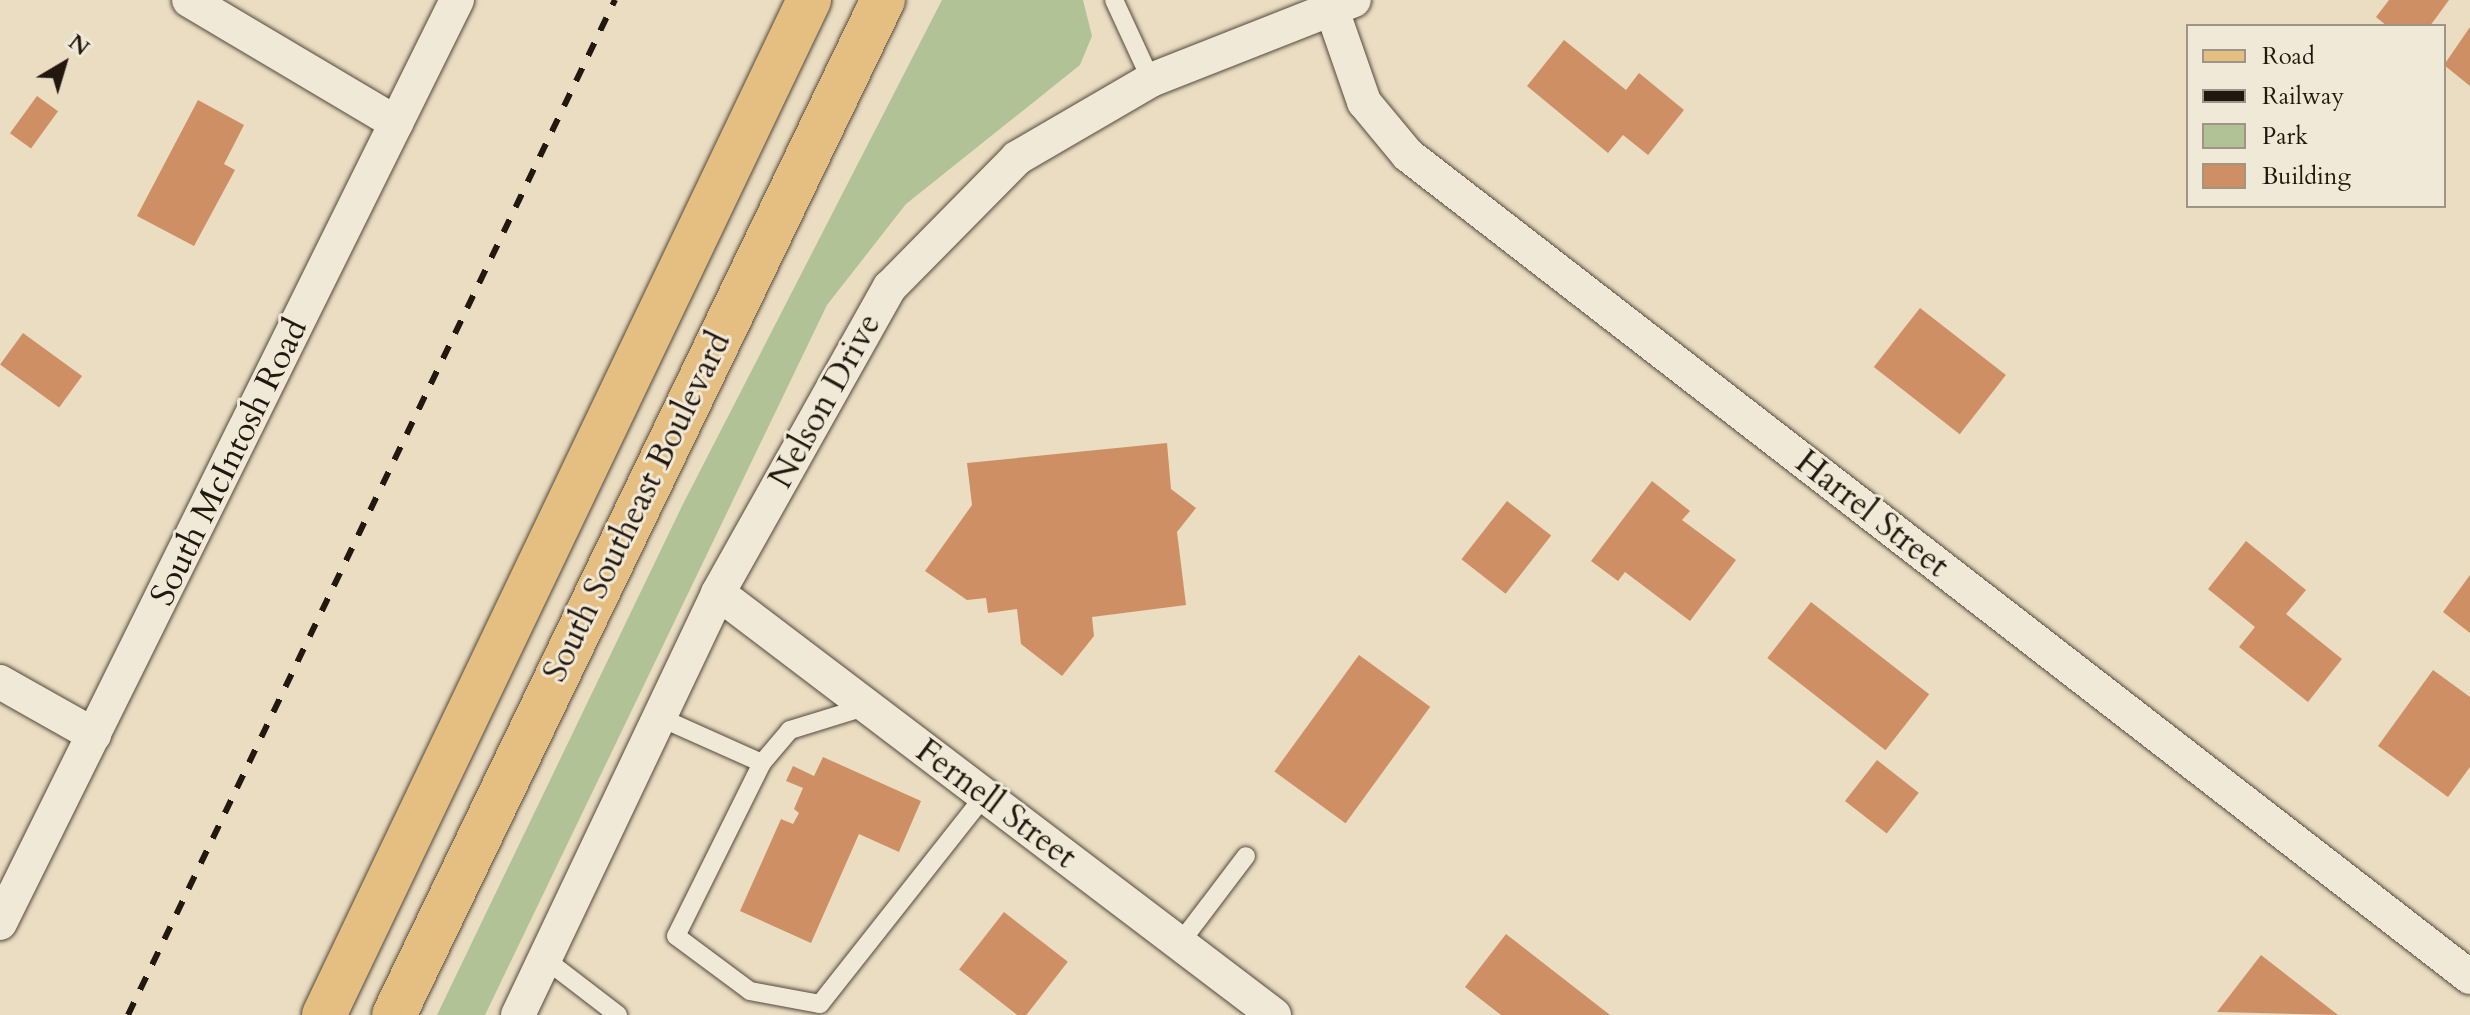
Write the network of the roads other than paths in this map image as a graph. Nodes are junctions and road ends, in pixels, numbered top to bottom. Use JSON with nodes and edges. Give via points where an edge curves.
{"nodes":[{"id":1,"x":189,"y":0,"type":"edge"},
{"id":2,"x":457,"y":0,"type":"edge"},
{"id":3,"x":809,"y":0,"type":"edge"},
{"id":4,"x":883,"y":0,"type":"edge"},
{"id":5,"x":1114,"y":0,"type":"edge"},
{"id":6,"x":1342,"y":4,"type":"edge"},
{"id":7,"x":1151,"y":80,"type":"junction"},
{"id":8,"x":396,"y":123,"type":"junction"},
{"id":9,"x":718,"y":593,"type":"junction"},
{"id":10,"x":0,"y":682,"type":"edge"},
{"id":11,"x":868,"y":706,"type":"junction"},
{"id":12,"x":659,"y":717,"type":"junction"},
{"id":13,"x":94,"y":735,"type":"junction"},
{"id":14,"x":762,"y":763,"type":"junction"},
{"id":15,"x":985,"y":795,"type":"junction"},
{"id":16,"x":1246,"y":856,"type":"dead end"},
{"id":17,"x":0,"y":923,"type":"edge"},
{"id":18,"x":1180,"y":943,"type":"junction"},
{"id":19,"x":545,"y":959,"type":"junction"},
{"id":20,"x":2470,"y":977,"type":"edge"},
{"id":21,"x":324,"y":1015,"type":"edge"},
{"id":22,"x":394,"y":1015,"type":"edge"},
{"id":23,"x":518,"y":1015,"type":"edge"},
{"id":24,"x":618,"y":1015,"type":"edge"},
{"id":25,"x":1274,"y":1015,"type":"edge"}],
"edges":[{"from":1,"to":8,"type":"street"},
{"from":2,"to":8,"type":"street","name":"South McIntosh Road"},
{"from":3,"to":21,"type":"main road","name":"South Southeast Boulevard"},
{"from":4,"to":22,"type":"main road","name":"South Southeast Boulevard"},
{"from":5,"to":7,"type":"lane"},
{"from":6,"to":7,"type":"street","name":"Nelson Drive"},
{"from":6,"to":20,"type":"street","name":"Harrel Street","via":[[1364,102],[1408,155]]},
{"from":7,"to":9,"type":"street","name":"Nelson Drive","via":[[1017,158],[890,287]]},
{"from":8,"to":13,"type":"street","name":"South McIntosh Road"},
{"from":9,"to":11,"type":"street","name":"Fernell Street"},
{"from":9,"to":12,"type":"street","name":"Nelson Drive"},
{"from":10,"to":13,"type":"street"},
{"from":11,"to":14,"type":"lane","via":[[790,730]]},
{"from":11,"to":15,"type":"street","name":"Fernell Street"},
{"from":12,"to":14,"type":"lane"},
{"from":12,"to":19,"type":"street","name":"Nelson Drive"},
{"from":13,"to":17,"type":"street","name":"South McIntosh Road"},
{"from":14,"to":15,"type":"lane","via":[[676,936],[750,991],[820,1004]]},
{"from":15,"to":18,"type":"street","name":"Fernell Street"},
{"from":16,"to":18,"type":"lane"},
{"from":18,"to":25,"type":"street","name":"Fernell Street"},
{"from":19,"to":23,"type":"street","name":"Nelson Drive"},
{"from":19,"to":24,"type":"lane"}]}
